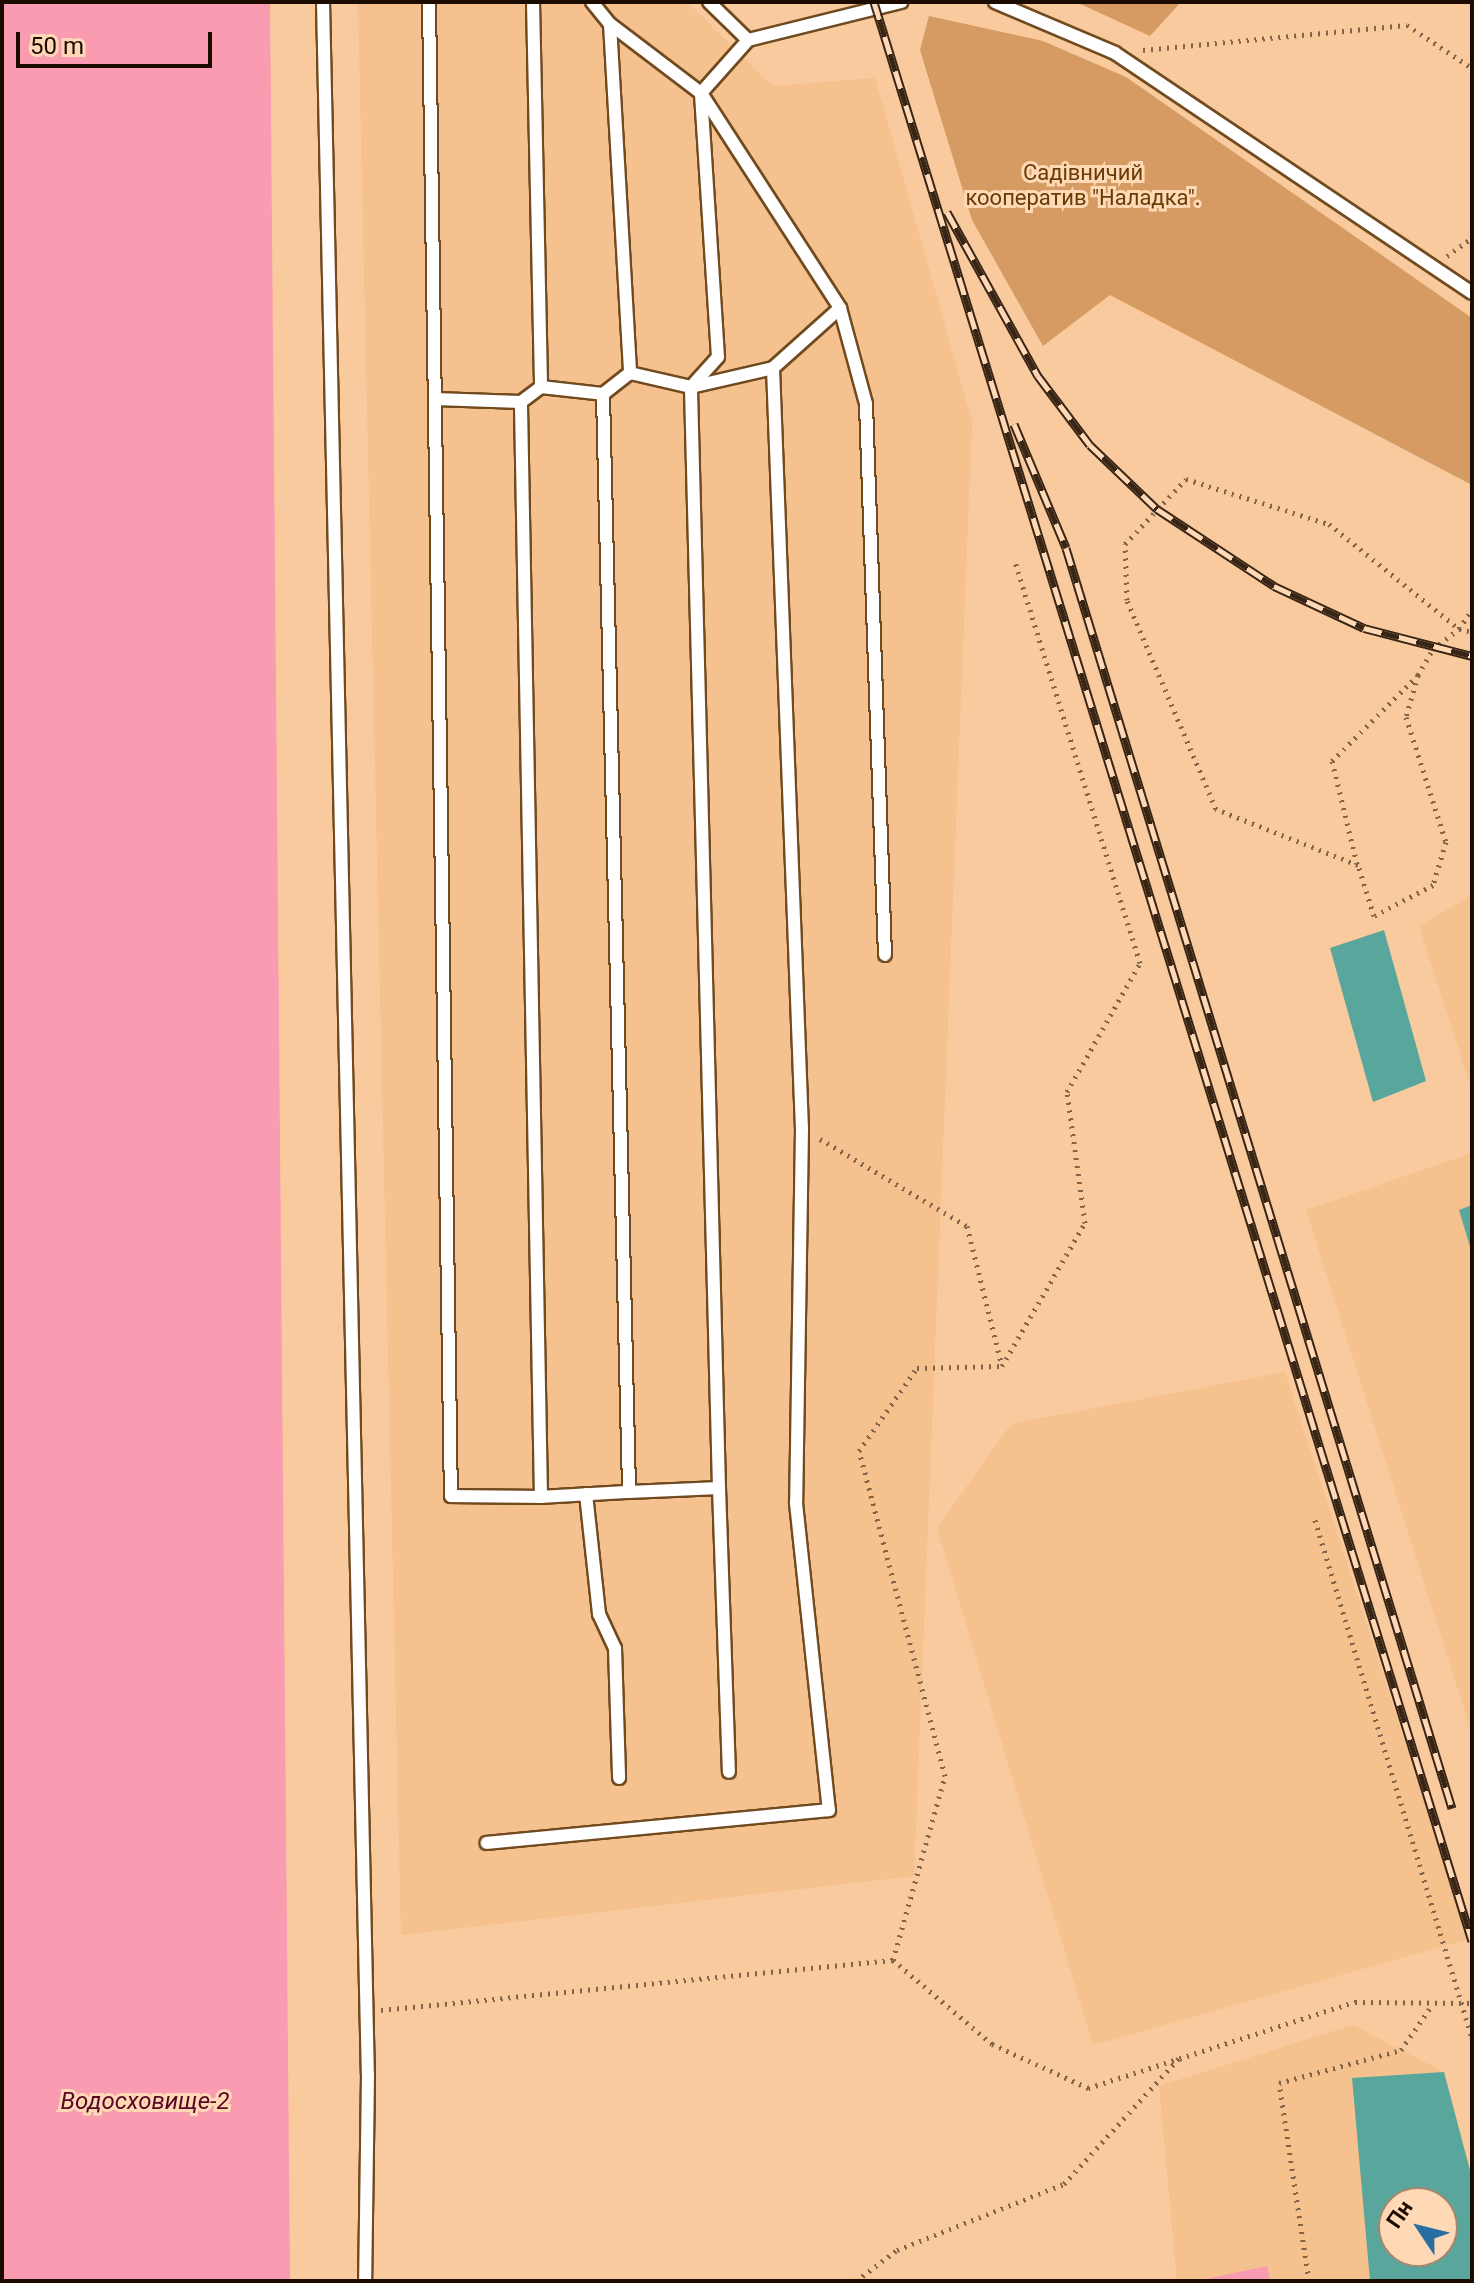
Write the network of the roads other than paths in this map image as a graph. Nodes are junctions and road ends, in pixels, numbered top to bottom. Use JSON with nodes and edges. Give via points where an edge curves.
{"nodes":[{"id":1,"x":323,"y":2,"type":"edge"},
{"id":2,"x":429,"y":2,"type":"edge"},
{"id":3,"x":533,"y":2,"type":"edge"},
{"id":4,"x":592,"y":2,"type":"edge"},
{"id":5,"x":709,"y":2,"type":"edge"},
{"id":6,"x":901,"y":2,"type":"edge"},
{"id":7,"x":995,"y":2,"type":"edge"},
{"id":8,"x":610,"y":24,"type":"junction"},
{"id":9,"x":748,"y":40,"type":"junction"},
{"id":10,"x":701,"y":93,"type":"junction"},
{"id":11,"x":1472,"y":293,"type":"edge"},
{"id":12,"x":840,"y":308,"type":"junction"},
{"id":13,"x":773,"y":368,"type":"junction"},
{"id":14,"x":630,"y":373,"type":"junction"},
{"id":15,"x":541,"y":387,"type":"junction"},
{"id":16,"x":691,"y":387,"type":"junction"},
{"id":17,"x":603,"y":394,"type":"junction"},
{"id":18,"x":435,"y":399,"type":"junction"},
{"id":19,"x":521,"y":402,"type":"junction"},
{"id":20,"x":885,"y":955,"type":"dead end"},
{"id":21,"x":719,"y":1488,"type":"junction"},
{"id":22,"x":629,"y":1492,"type":"junction"},
{"id":23,"x":586,"y":1494,"type":"junction"},
{"id":24,"x":541,"y":1497,"type":"junction"},
{"id":25,"x":729,"y":1772,"type":"dead end"},
{"id":26,"x":619,"y":1778,"type":"dead end"},
{"id":27,"x":487,"y":1843,"type":"dead end"},
{"id":28,"x":365,"y":2281,"type":"edge"}],
"edges":[{"from":1,"to":28,"type":"lane","via":[[366,2012]]},
{"from":2,"to":18,"type":"lane"},
{"from":3,"to":15,"type":"lane"},
{"from":4,"to":8,"type":"lane"},
{"from":5,"to":9,"type":"lane"},
{"from":6,"to":9,"type":"lane"},
{"from":7,"to":11,"type":"lane","via":[[1115,53]]},
{"from":8,"to":10,"type":"lane"},
{"from":8,"to":14,"type":"lane"},
{"from":9,"to":10,"type":"lane"},
{"from":10,"to":12,"type":"lane"},
{"from":10,"to":16,"type":"lane","via":[[718,357]]},
{"from":12,"to":13,"type":"lane"},
{"from":12,"to":20,"type":"lane","via":[[866,404]]},
{"from":13,"to":16,"type":"lane"},
{"from":13,"to":27,"type":"lane","via":[[802,1129],[796,1503],[829,1810]]},
{"from":14,"to":16,"type":"lane"},
{"from":14,"to":17,"type":"lane"},
{"from":15,"to":17,"type":"lane"},
{"from":15,"to":19,"type":"lane"},
{"from":16,"to":21,"type":"lane"},
{"from":17,"to":22,"type":"lane"},
{"from":18,"to":19,"type":"lane"},
{"from":18,"to":24,"type":"lane","via":[[451,1496]]},
{"from":19,"to":24,"type":"lane"},
{"from":21,"to":22,"type":"lane"},
{"from":21,"to":25,"type":"lane"},
{"from":22,"to":23,"type":"lane"},
{"from":23,"to":24,"type":"lane"},
{"from":23,"to":26,"type":"lane","via":[[599,1614],[615,1648]]}]}
